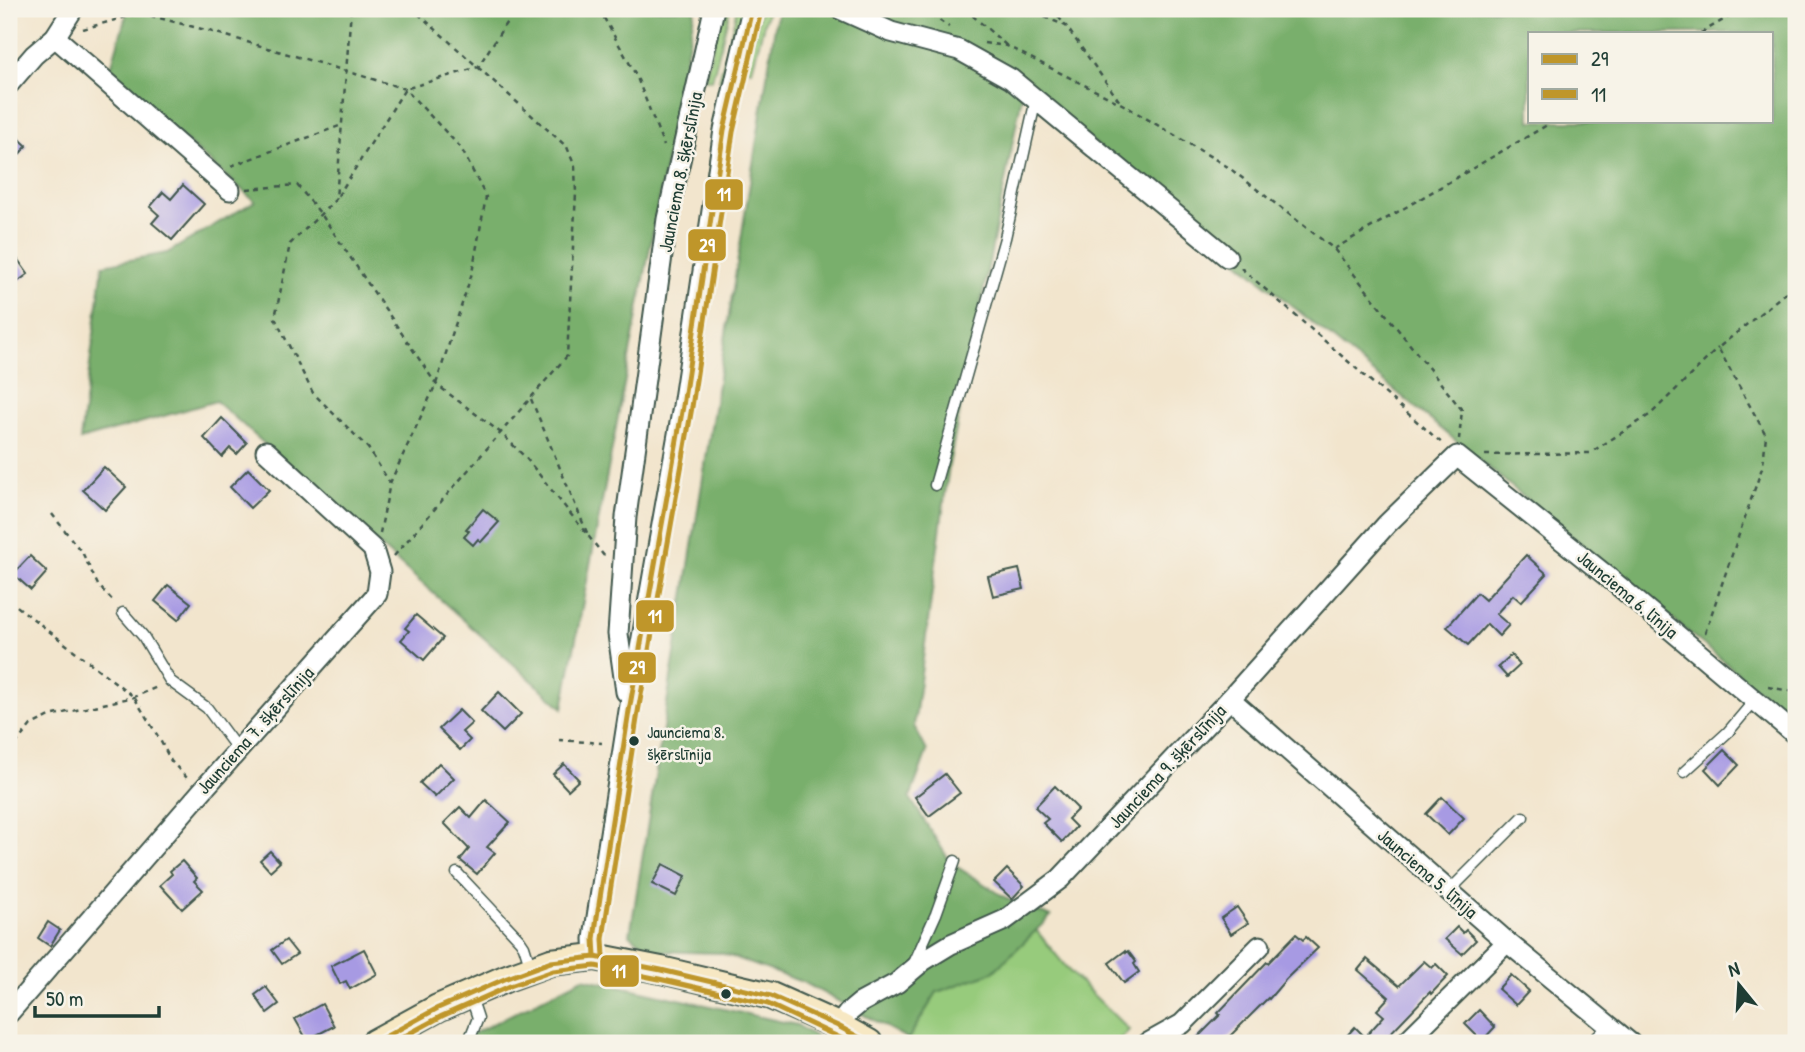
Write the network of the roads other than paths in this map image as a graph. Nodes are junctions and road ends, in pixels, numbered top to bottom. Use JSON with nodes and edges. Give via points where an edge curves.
{"nodes":[{"id":1,"x":73,"y":9,"type":"edge"},
{"id":2,"x":714,"y":9,"type":"edge"},
{"id":3,"x":752,"y":9,"type":"edge"},
{"id":4,"x":840,"y":9,"type":"edge"},
{"id":5,"x":55,"y":37,"type":"junction"},
{"id":6,"x":9,"y":84,"type":"edge"},
{"id":7,"x":1036,"y":99,"type":"junction"},
{"id":8,"x":230,"y":190,"type":"road end"},
{"id":9,"x":1227,"y":257,"type":"road end"},
{"id":10,"x":265,"y":452,"type":"dead end"},
{"id":11,"x":1457,"y":456,"type":"joint"},
{"id":12,"x":935,"y":485,"type":"dead end"},
{"id":13,"x":123,"y":613,"type":"road end"},
{"id":14,"x":1230,"y":699,"type":"junction"},
{"id":15,"x":1755,"y":701,"type":"junction"},
{"id":16,"x":629,"y":711,"type":"junction"},
{"id":17,"x":1796,"y":735,"type":"edge"},
{"id":18,"x":238,"y":750,"type":"junction"},
{"id":19,"x":1684,"y":772,"type":"dead end"},
{"id":20,"x":1523,"y":817,"type":"dead end"},
{"id":21,"x":955,"y":861,"type":"dead end"},
{"id":22,"x":457,"y":873,"type":"dead end"},
{"id":23,"x":1449,"y":891,"type":"junction"},
{"id":24,"x":1507,"y":942,"type":"junction"},
{"id":25,"x":1260,"y":946,"type":"dead end"},
{"id":26,"x":595,"y":957,"type":"junction"},
{"id":27,"x":531,"y":969,"type":"junction"},
{"id":28,"x":911,"y":970,"type":"junction"},
{"id":29,"x":470,"y":994,"type":"junction"},
{"id":30,"x":9,"y":1013,"type":"edge"},
{"id":31,"x":838,"y":1026,"type":"junction"},
{"id":32,"x":1609,"y":1026,"type":"junction"},
{"id":33,"x":374,"y":1043,"type":"edge"},
{"id":34,"x":468,"y":1043,"type":"edge"},
{"id":35,"x":869,"y":1043,"type":"edge"},
{"id":36,"x":1148,"y":1043,"type":"edge"},
{"id":37,"x":1405,"y":1043,"type":"edge"},
{"id":38,"x":1587,"y":1043,"type":"edge"},
{"id":39,"x":1630,"y":1043,"type":"edge"}],
"edges":[{"from":1,"to":5,"type":"street"},
{"from":2,"to":16,"type":"street","name":"Jaunciema 8. šķērslīnija","via":[[667,219],[626,517],[618,634]]},
{"from":3,"to":16,"type":"street","name":"Jaunciema 8. šķērslīnija","via":[[724,131],[683,407]]},
{"from":4,"to":7,"type":"street","via":[[891,33],[960,50]]},
{"from":5,"to":6,"type":"street"},
{"from":5,"to":8,"type":"street"},
{"from":7,"to":9,"type":"street"},
{"from":7,"to":12,"type":"lane","via":[[1005,238]]},
{"from":10,"to":18,"type":"street","name":"Jaunciema 7. šķērslīnija","via":[[373,549],[380,572],[377,594]]},
{"from":11,"to":14,"type":"street","name":"Jaunciema 9. šķērslīnija","via":[[1387,524]]},
{"from":11,"to":15,"type":"street","name":"Jaunciema 6. līnija"},
{"from":13,"to":18,"type":"lane","via":[[170,681],[206,708]]},
{"from":14,"to":23,"type":"street","name":"Jaunciema 5. līnija"},
{"from":14,"to":28,"type":"street","name":"Jaunciema 9. šķērslīnija","via":[[1060,879],[1006,919],[951,944]]},
{"from":15,"to":17,"type":"street","name":"Jaunciema 6. līnija"},
{"from":15,"to":19,"type":"lane"},
{"from":16,"to":26,"type":"street","name":"Jaunciema 8. šķērslīnija"},
{"from":18,"to":30,"type":"street","name":"Jaunciema 7. šķērslīnija"},
{"from":20,"to":23,"type":"lane"},
{"from":21,"to":28,"type":"lane"},
{"from":22,"to":27,"type":"lane","via":[[520,940]]},
{"from":23,"to":24,"type":"street","name":"Jaunciema 5. līnija"},
{"from":24,"to":32,"type":"street","name":"Jaunciema 5. līnija"},
{"from":24,"to":37,"type":"street"},
{"from":25,"to":36,"type":"street","via":[[1182,1024]]},
{"from":26,"to":27,"type":"main road"},
{"from":26,"to":31,"type":"main road","via":[[771,996]]},
{"from":27,"to":29,"type":"main road"},
{"from":28,"to":31,"type":"street","name":"Jaunciema 9. šķērslīnija","via":[[860,1003]]},
{"from":29,"to":33,"type":"main road"},
{"from":29,"to":34,"type":"lane","via":[[478,1018]]},
{"from":31,"to":35,"type":"main road"},
{"from":32,"to":38,"type":"lane"},
{"from":32,"to":39,"type":"street","name":"Jaunciema 5. līnija"}]}
